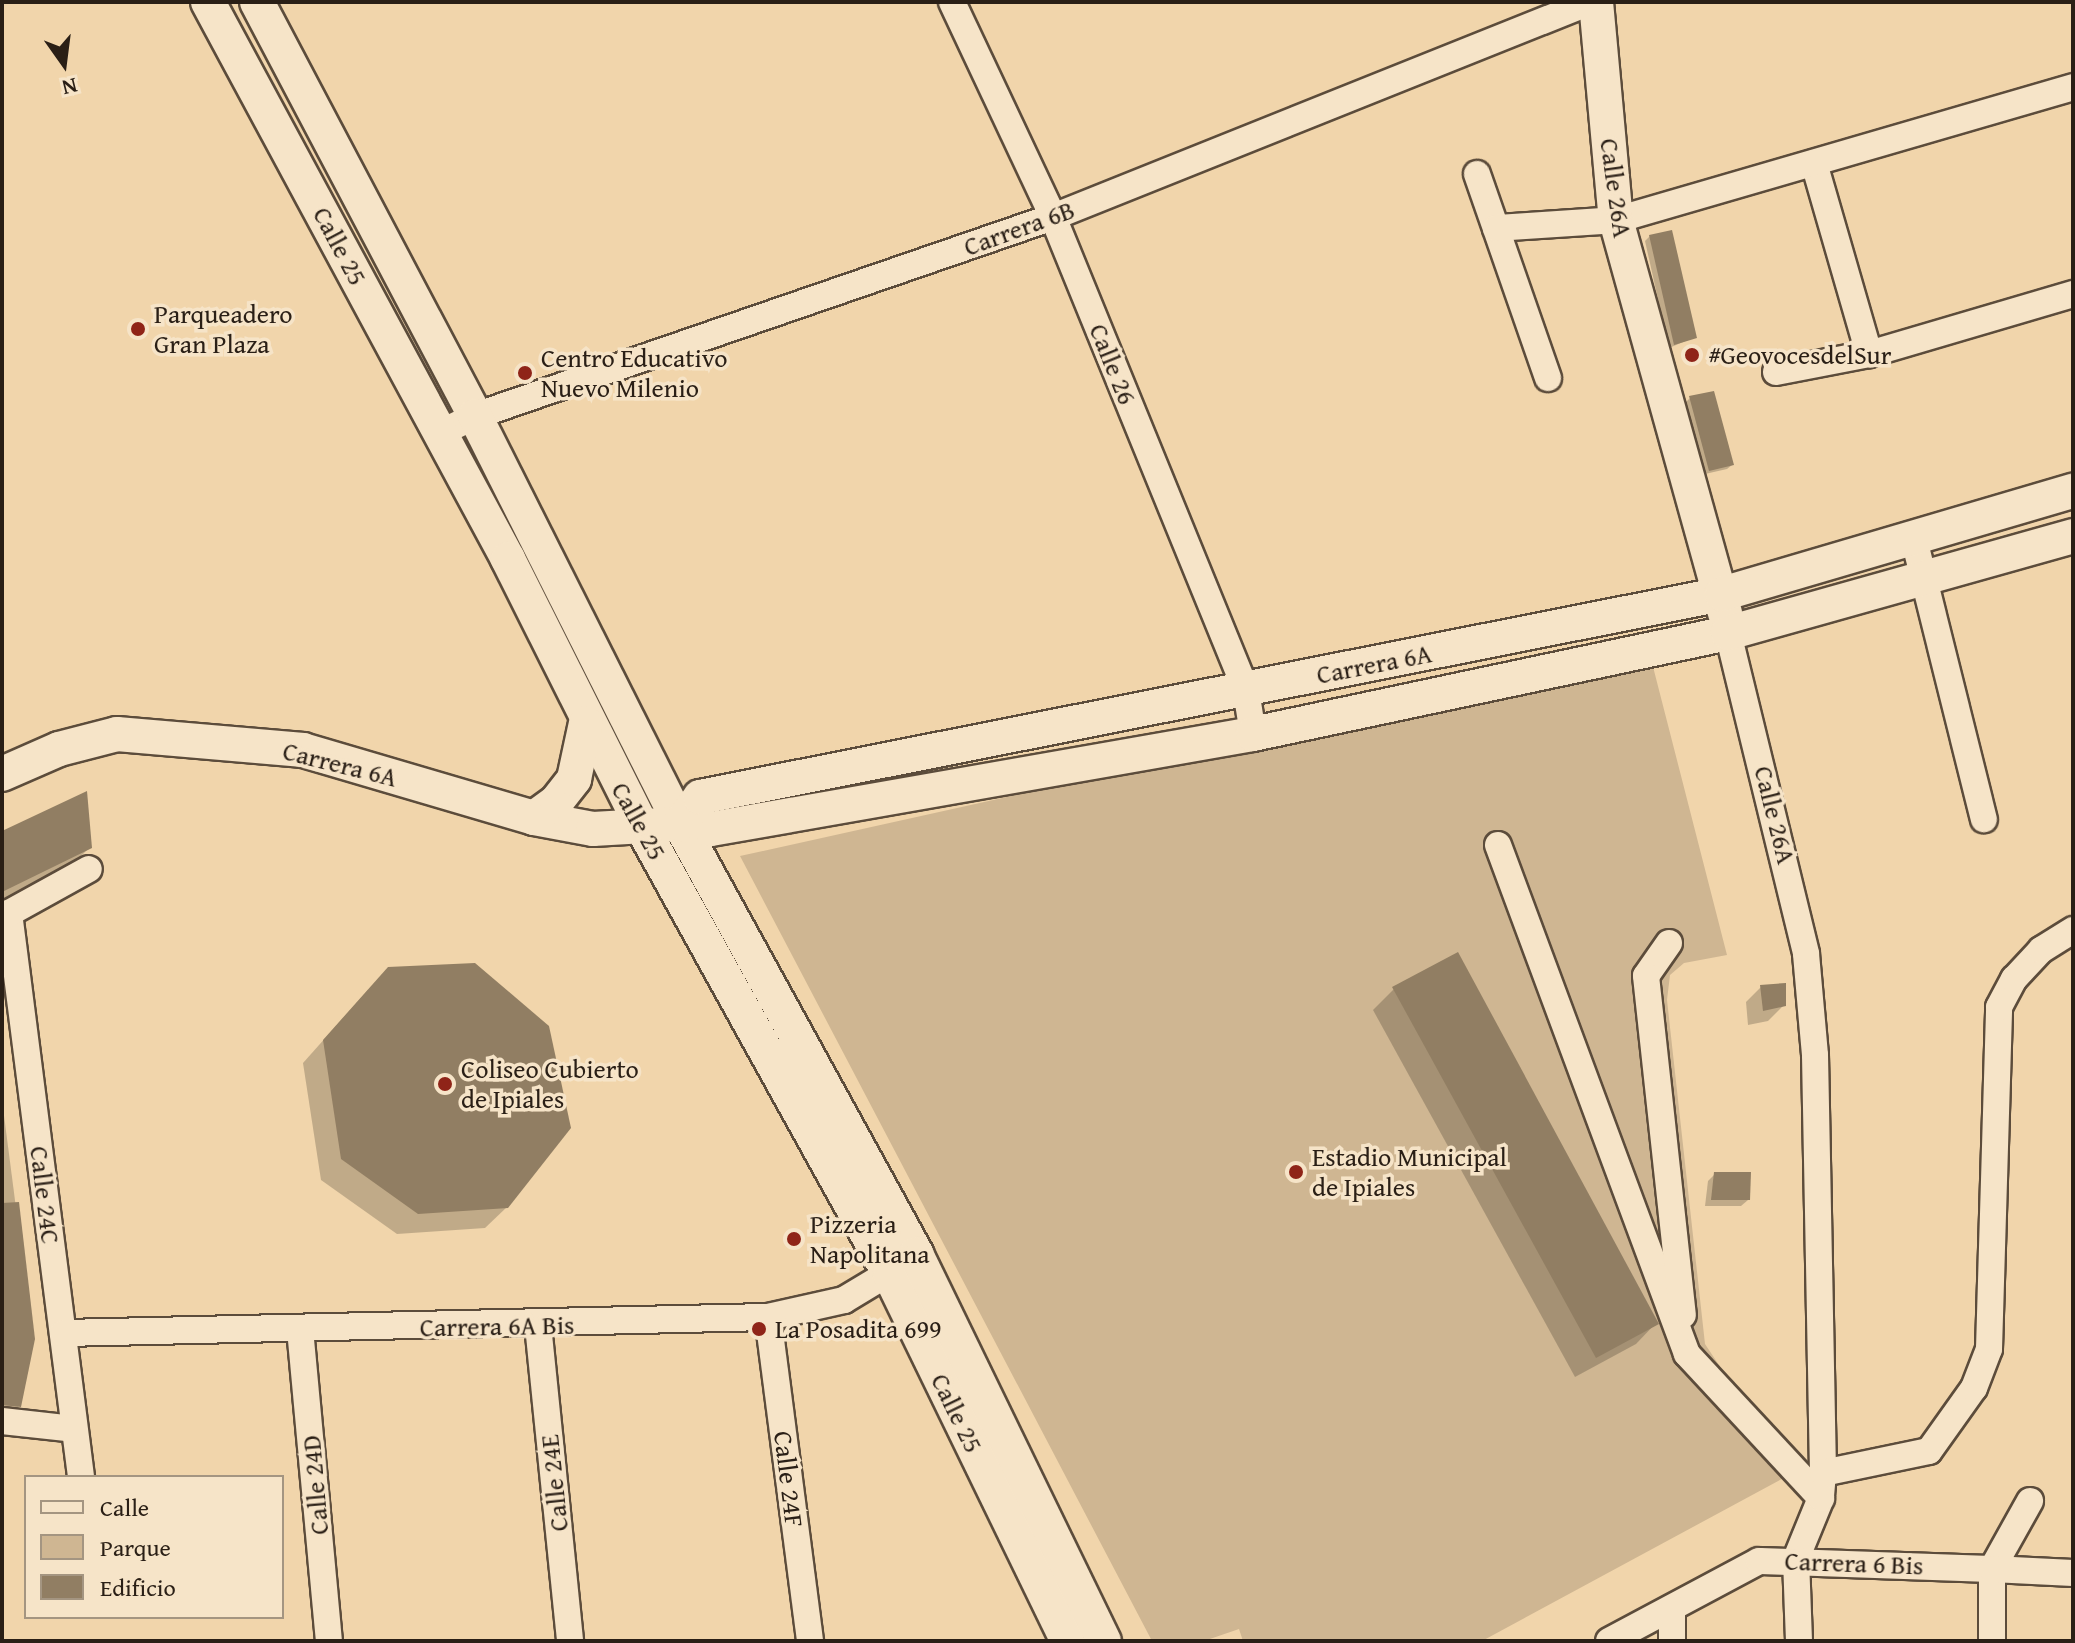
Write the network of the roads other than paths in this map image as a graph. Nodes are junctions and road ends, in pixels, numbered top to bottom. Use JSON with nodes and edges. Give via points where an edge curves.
{"nodes":[{"id":1,"x":208,"y":2,"type":"edge"},
{"id":2,"x":257,"y":2,"type":"edge"},
{"id":3,"x":952,"y":2,"type":"edge"},
{"id":4,"x":1593,"y":2,"type":"edge"},
{"id":5,"x":2073,"y":87,"type":"edge"},
{"id":6,"x":1814,"y":163,"type":"junction"},
{"id":7,"x":1477,"y":174,"type":"dead end"},
{"id":8,"x":1053,"y":217,"type":"junction"},
{"id":9,"x":1616,"y":220,"type":"junction"},
{"id":10,"x":1496,"y":228,"type":"junction"},
{"id":11,"x":2073,"y":294,"type":"edge"},
{"id":12,"x":1869,"y":354,"type":"junction"},
{"id":13,"x":1776,"y":372,"type":"dead end"},
{"id":14,"x":1548,"y":378,"type":"dead end"},
{"id":15,"x":475,"y":416,"type":"junction"},
{"id":16,"x":440,"y":433,"type":"junction"},
{"id":17,"x":2073,"y":491,"type":"edge"},
{"id":18,"x":1913,"y":535,"type":"junction"},
{"id":19,"x":2073,"y":536,"type":"edge"},
{"id":20,"x":1921,"y":579,"type":"junction"},
{"id":21,"x":1722,"y":594,"type":"junction"},
{"id":22,"x":1728,"y":633,"type":"junction"},
{"id":23,"x":1246,"y":690,"type":"junction"},
{"id":24,"x":586,"y":723,"type":"junction"},
{"id":25,"x":1253,"y":734,"type":"junction"},
{"id":26,"x":2,"y":774,"type":"edge"},
{"id":27,"x":534,"y":818,"type":"junction"},
{"id":28,"x":1984,"y":819,"type":"dead end"},
{"id":29,"x":680,"y":824,"type":"junction"},
{"id":30,"x":643,"y":829,"type":"junction"},
{"id":31,"x":1498,"y":845,"type":"dead end"},
{"id":32,"x":89,"y":869,"type":"dead end"},
{"id":33,"x":6,"y":915,"type":"edge"},
{"id":34,"x":2073,"y":930,"type":"edge"},
{"id":35,"x":1669,"y":943,"type":"dead end"},
{"id":36,"x":903,"y":1264,"type":"junction"},
{"id":37,"x":768,"y":1317,"type":"junction"},
{"id":38,"x":538,"y":1325,"type":"junction"},
{"id":39,"x":300,"y":1329,"type":"junction"},
{"id":40,"x":63,"y":1333,"type":"junction"},
{"id":41,"x":1687,"y":1354,"type":"junction"},
{"id":42,"x":2,"y":1421,"type":"edge"},
{"id":43,"x":74,"y":1429,"type":"junction"},
{"id":44,"x":81,"y":1475,"type":"edge"},
{"id":45,"x":1822,"y":1485,"type":"junction"},
{"id":46,"x":2030,"y":1501,"type":"dead end"},
{"id":47,"x":1796,"y":1559,"type":"junction"},
{"id":48,"x":1992,"y":1569,"type":"junction"},
{"id":49,"x":2073,"y":1573,"type":"edge"},
{"id":50,"x":1672,"y":1608,"type":"junction"},
{"id":51,"x":329,"y":1641,"type":"edge"},
{"id":52,"x":570,"y":1641,"type":"edge"},
{"id":53,"x":810,"y":1641,"type":"edge"},
{"id":54,"x":1068,"y":1641,"type":"edge"},
{"id":55,"x":1104,"y":1641,"type":"edge"},
{"id":56,"x":1609,"y":1641,"type":"edge"},
{"id":57,"x":1672,"y":1641,"type":"edge"},
{"id":58,"x":1799,"y":1641,"type":"edge"},
{"id":59,"x":1992,"y":1641,"type":"edge"}],
"edges":[{"from":1,"to":16,"type":"street","name":"Calle 25"},
{"from":2,"to":15,"type":"street","name":"Calle 25"},
{"from":3,"to":8,"type":"street","name":"Calle 26"},
{"from":4,"to":8,"type":"street","name":"Carrera 6B"},
{"from":4,"to":9,"type":"street","name":"Calle 26A"},
{"from":5,"to":6,"type":"street"},
{"from":6,"to":9,"type":"street"},
{"from":6,"to":12,"type":"street"},
{"from":7,"to":10,"type":"street"},
{"from":8,"to":15,"type":"street","name":"Carrera 6B"},
{"from":8,"to":23,"type":"street","name":"Calle 26"},
{"from":9,"to":10,"type":"street"},
{"from":9,"to":21,"type":"street","name":"Calle 26A"},
{"from":10,"to":14,"type":"street"},
{"from":11,"to":12,"type":"street"},
{"from":12,"to":13,"type":"street"},
{"from":15,"to":16,"type":"street","name":"Carrera 6B"},
{"from":15,"to":29,"type":"street","name":"Calle 25"},
{"from":16,"to":24,"type":"street","name":"Calle 25","via":[[508,559]]},
{"from":17,"to":18,"type":"street","name":"Carrera 6A"},
{"from":18,"to":20,"type":"street"},
{"from":18,"to":21,"type":"street","name":"Carrera 6A"},
{"from":19,"to":20,"type":"street","name":"Carrera 6A"},
{"from":20,"to":22,"type":"street","name":"Carrera 6A"},
{"from":20,"to":28,"type":"street"},
{"from":21,"to":22,"type":"street","name":"Calle 26A"},
{"from":21,"to":23,"type":"street","name":"Carrera 6A"},
{"from":22,"to":25,"type":"street","name":"Carrera 6A"},
{"from":22,"to":45,"type":"street","name":"Calle 26A","via":[[1806,954],[1815,1055]]},
{"from":23,"to":25,"type":"street","name":"Calle 26"},
{"from":23,"to":29,"type":"street","name":"Carrera 6A","via":[[700,797]]},
{"from":24,"to":27,"type":"street","via":[[574,779]]},
{"from":24,"to":30,"type":"street","name":"Calle 25"},
{"from":25,"to":29,"type":"street","name":"Carrera 6A","via":[[711,829]]},
{"from":26,"to":27,"type":"street","name":"Carrera 6A","via":[[59,749],[117,734],[303,750]]},
{"from":27,"to":30,"type":"street","name":"Carrera 6A","via":[[593,829]]},
{"from":29,"to":30,"type":"street","name":"Carrera 6A"},
{"from":29,"to":36,"type":"street","name":"Calle 25"},
{"from":30,"to":36,"type":"street","name":"Calle 25"},
{"from":31,"to":41,"type":"street"},
{"from":32,"to":33,"type":"street"},
{"from":33,"to":40,"type":"street","name":"Calle 24C"},
{"from":34,"to":45,"type":"street","via":[[2032,960],[1999,1007],[1989,1349],[1974,1388],[1929,1451]]},
{"from":35,"to":41,"type":"street","via":[[1646,976]]},
{"from":36,"to":37,"type":"street","name":"Carrera 6A Bis","via":[[844,1300]]},
{"from":36,"to":54,"type":"street","name":"Calle 25"},
{"from":36,"to":55,"type":"street","name":"Calle 25"},
{"from":37,"to":38,"type":"street","name":"Carrera 6A Bis"},
{"from":37,"to":53,"type":"street","name":"Calle 24F"},
{"from":38,"to":39,"type":"street","name":"Carrera 6A Bis"},
{"from":38,"to":52,"type":"street","name":"Calle 24E"},
{"from":39,"to":40,"type":"street","name":"Carrera 6A Bis"},
{"from":39,"to":51,"type":"street","name":"Calle 24D"},
{"from":40,"to":43,"type":"street","name":"Calle 24C"},
{"from":41,"to":45,"type":"street"},
{"from":42,"to":43,"type":"street"},
{"from":43,"to":44,"type":"street","name":"Calle 24C"},
{"from":45,"to":47,"type":"street","name":"Calle 26A"},
{"from":46,"to":48,"type":"street"},
{"from":47,"to":48,"type":"street","name":"Carrera 6 Bis"},
{"from":47,"to":50,"type":"street","name":"Carrera 6 Bis","via":[[1759,1561]]},
{"from":47,"to":58,"type":"street","name":"Calle 26A"},
{"from":48,"to":49,"type":"street","name":"Carrera 6 Bis"},
{"from":48,"to":59,"type":"street"},
{"from":50,"to":56,"type":"street","name":"Carrera 6 Bis"},
{"from":50,"to":57,"type":"street"}]}
